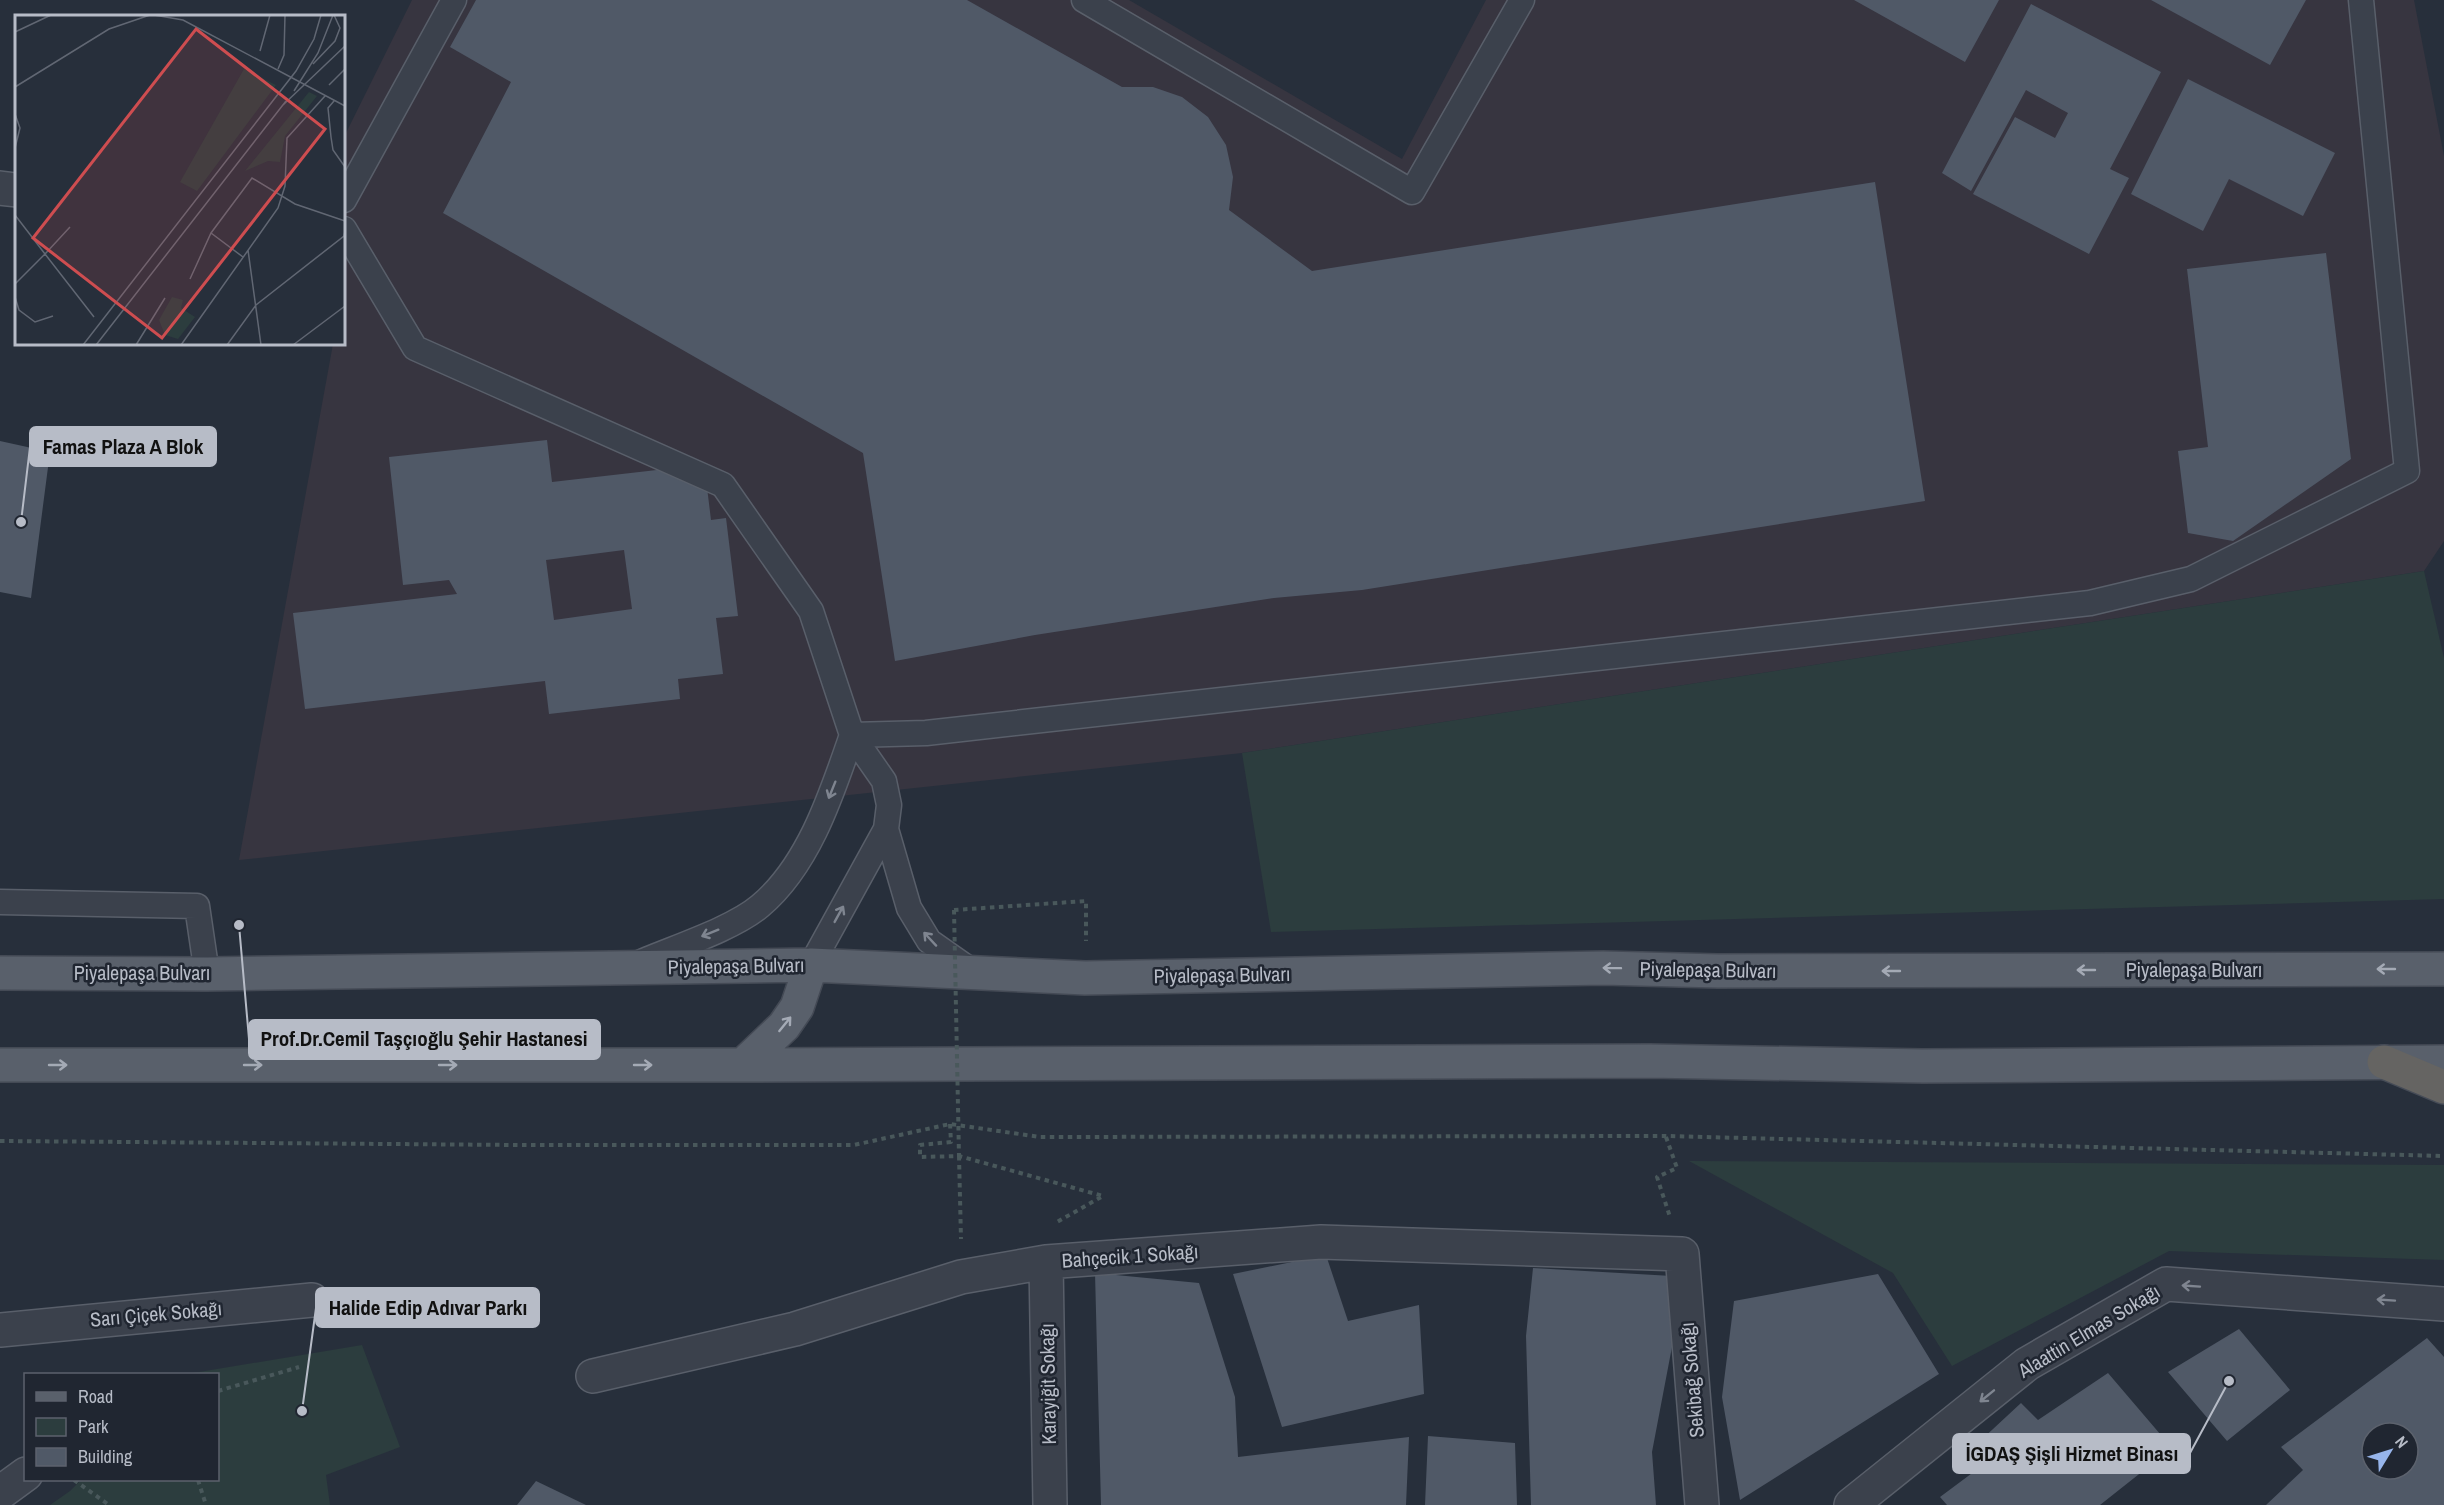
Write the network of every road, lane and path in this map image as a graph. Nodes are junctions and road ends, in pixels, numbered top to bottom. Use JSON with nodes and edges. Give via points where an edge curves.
{"nodes":[{"id":1,"x":454,"y":0,"type":"edge"},
{"id":2,"x":1084,"y":0,"type":"edge"},
{"id":3,"x":1522,"y":0,"type":"edge"},
{"id":4,"x":2361,"y":0,"type":"edge"},
{"id":5,"x":0,"y":188,"type":"edge"},
{"id":6,"x":15,"y":190,"type":"edge"},
{"id":7,"x":345,"y":198,"type":"edge"},
{"id":8,"x":345,"y":231,"type":"edge"},
{"id":9,"x":852,"y":735,"type":"junction"},
{"id":10,"x":886,"y":829,"type":"junction"},
{"id":11,"x":1086,"y":901,"type":"dead end"},
{"id":12,"x":0,"y":902,"type":"edge"},
{"id":13,"x":811,"y":965,"type":"junction"},
{"id":14,"x":629,"y":968,"type":"junction"},
{"id":15,"x":2444,"y":969,"type":"edge"},
{"id":16,"x":0,"y":973,"type":"edge"},
{"id":17,"x":207,"y":974,"type":"junction"},
{"id":18,"x":976,"y":974,"type":"junction"},
{"id":19,"x":2384,"y":1062,"type":"junction"},
{"id":20,"x":2444,"y":1062,"type":"edge"},
{"id":21,"x":0,"y":1065,"type":"edge"},
{"id":22,"x":744,"y":1065,"type":"junction"},
{"id":23,"x":2444,"y":1087,"type":"edge"},
{"id":24,"x":950,"y":1124,"type":"junction"},
{"id":25,"x":1666,"y":1136,"type":"junction"},
{"id":26,"x":0,"y":1141,"type":"edge"},
{"id":27,"x":959,"y":1156,"type":"junction"},
{"id":28,"x":2444,"y":1156,"type":"edge"},
{"id":29,"x":1052,"y":1225,"type":"dead end"},
{"id":30,"x":1682,"y":1254,"type":"junction"},
{"id":31,"x":1046,"y":1262,"type":"junction"},
{"id":32,"x":962,"y":1277,"type":"junction"},
{"id":33,"x":312,"y":1300,"type":"dead end"},
{"id":34,"x":2444,"y":1304,"type":"edge"},
{"id":35,"x":0,"y":1330,"type":"edge"},
{"id":36,"x":299,"y":1367,"type":"dead end"},
{"id":37,"x":593,"y":1376,"type":"dead end"},
{"id":38,"x":219,"y":1391,"type":"edge"},
{"id":39,"x":24,"y":1475,"type":"edge"},
{"id":40,"x":77,"y":1481,"type":"edge"},
{"id":41,"x":199,"y":1481,"type":"edge"},
{"id":42,"x":0,"y":1493,"type":"edge"},
{"id":43,"x":110,"y":1505,"type":"edge"},
{"id":44,"x":206,"y":1505,"type":"edge"},
{"id":45,"x":1050,"y":1505,"type":"edge"},
{"id":46,"x":1702,"y":1505,"type":"edge"},
{"id":47,"x":1851,"y":1505,"type":"edge"}],
"edges":[{"from":1,"to":7,"type":"lane"},
{"from":2,"to":3,"type":"lane","via":[[1412,192]]},
{"from":4,"to":9,"type":"lane","via":[[2407,471],[2192,579],[2091,603],[938,732]]},
{"from":5,"to":6,"type":"street"},
{"from":8,"to":9,"type":"lane","via":[[416,348],[723,485],[811,611]]},
{"from":9,"to":10,"type":"lane","via":[[884,780],[889,805]]},
{"from":9,"to":14,"type":"lane","one_way":true,"via":[[813,836],[784,880],[759,907],[722,928]]},
{"from":13,"to":10,"type":"lane","one_way":true},
{"from":18,"to":10,"type":"lane","one_way":true,"via":[[929,940],[909,908]]},
{"from":11,"to":27,"type":"path","bridge":true,"via":[[954,910]]},
{"from":12,"to":17,"type":"lane","via":[[197,906]]},
{"from":13,"to":14,"type":"main road","name":"Piyalepaşa Bulvarı"},
{"from":13,"to":18,"type":"main road","name":"Piyalepaşa Bulvarı"},
{"from":22,"to":13,"type":"main road","one_way":true,"via":[[791,1017]]},
{"from":14,"to":17,"type":"main road","name":"Piyalepaşa Bulvarı"},
{"from":15,"to":18,"type":"main road","name":"Piyalepaşa Bulvarı","one_way":true,"via":[[1603,968],[1085,978]]},
{"from":16,"to":17,"type":"main road","name":"Piyalepaşa Bulvarı"},
{"from":19,"to":20,"type":"main road"},
{"from":19,"to":22,"type":"main road","via":[[1923,1066],[1638,1061]]},
{"from":19,"to":23,"type":"highway"},
{"from":21,"to":22,"type":"main road","one_way":true},
{"from":24,"to":25,"type":"path","via":[[1040,1137]]},
{"from":24,"to":26,"type":"path","via":[[854,1145]]},
{"from":24,"to":27,"type":"path","via":[[951,1143],[920,1145],[920,1157]]},
{"from":25,"to":28,"type":"path"},
{"from":25,"to":30,"type":"path","via":[[1677,1168],[1657,1177]]},
{"from":27,"to":29,"type":"path","via":[[1103,1196]]},
{"from":27,"to":32,"type":"path"},
{"from":30,"to":31,"type":"street","name":"Bahçecik 1 Sokağı","via":[[1321,1242]]},
{"from":30,"to":46,"type":"street","name":"Sekibağ Sokağı"},
{"from":31,"to":32,"type":"street","name":"Bahçecik 1 Sokağı"},
{"from":31,"to":45,"type":"street","name":"Karayiğit Sokağı"},
{"from":32,"to":37,"type":"street","name":"Bahçecik 1 Sokağı","via":[[795,1329]]},
{"from":33,"to":35,"type":"street","name":"Sarı Çiçek Sokağı"},
{"from":34,"to":47,"type":"street","name":"Alaattin Elmas Sokağı","one_way":true,"via":[[2166,1284],[2027,1364]]},
{"from":36,"to":38,"type":"path"},
{"from":39,"to":42,"type":"street"},
{"from":40,"to":43,"type":"path"},
{"from":41,"to":44,"type":"path"}]}
